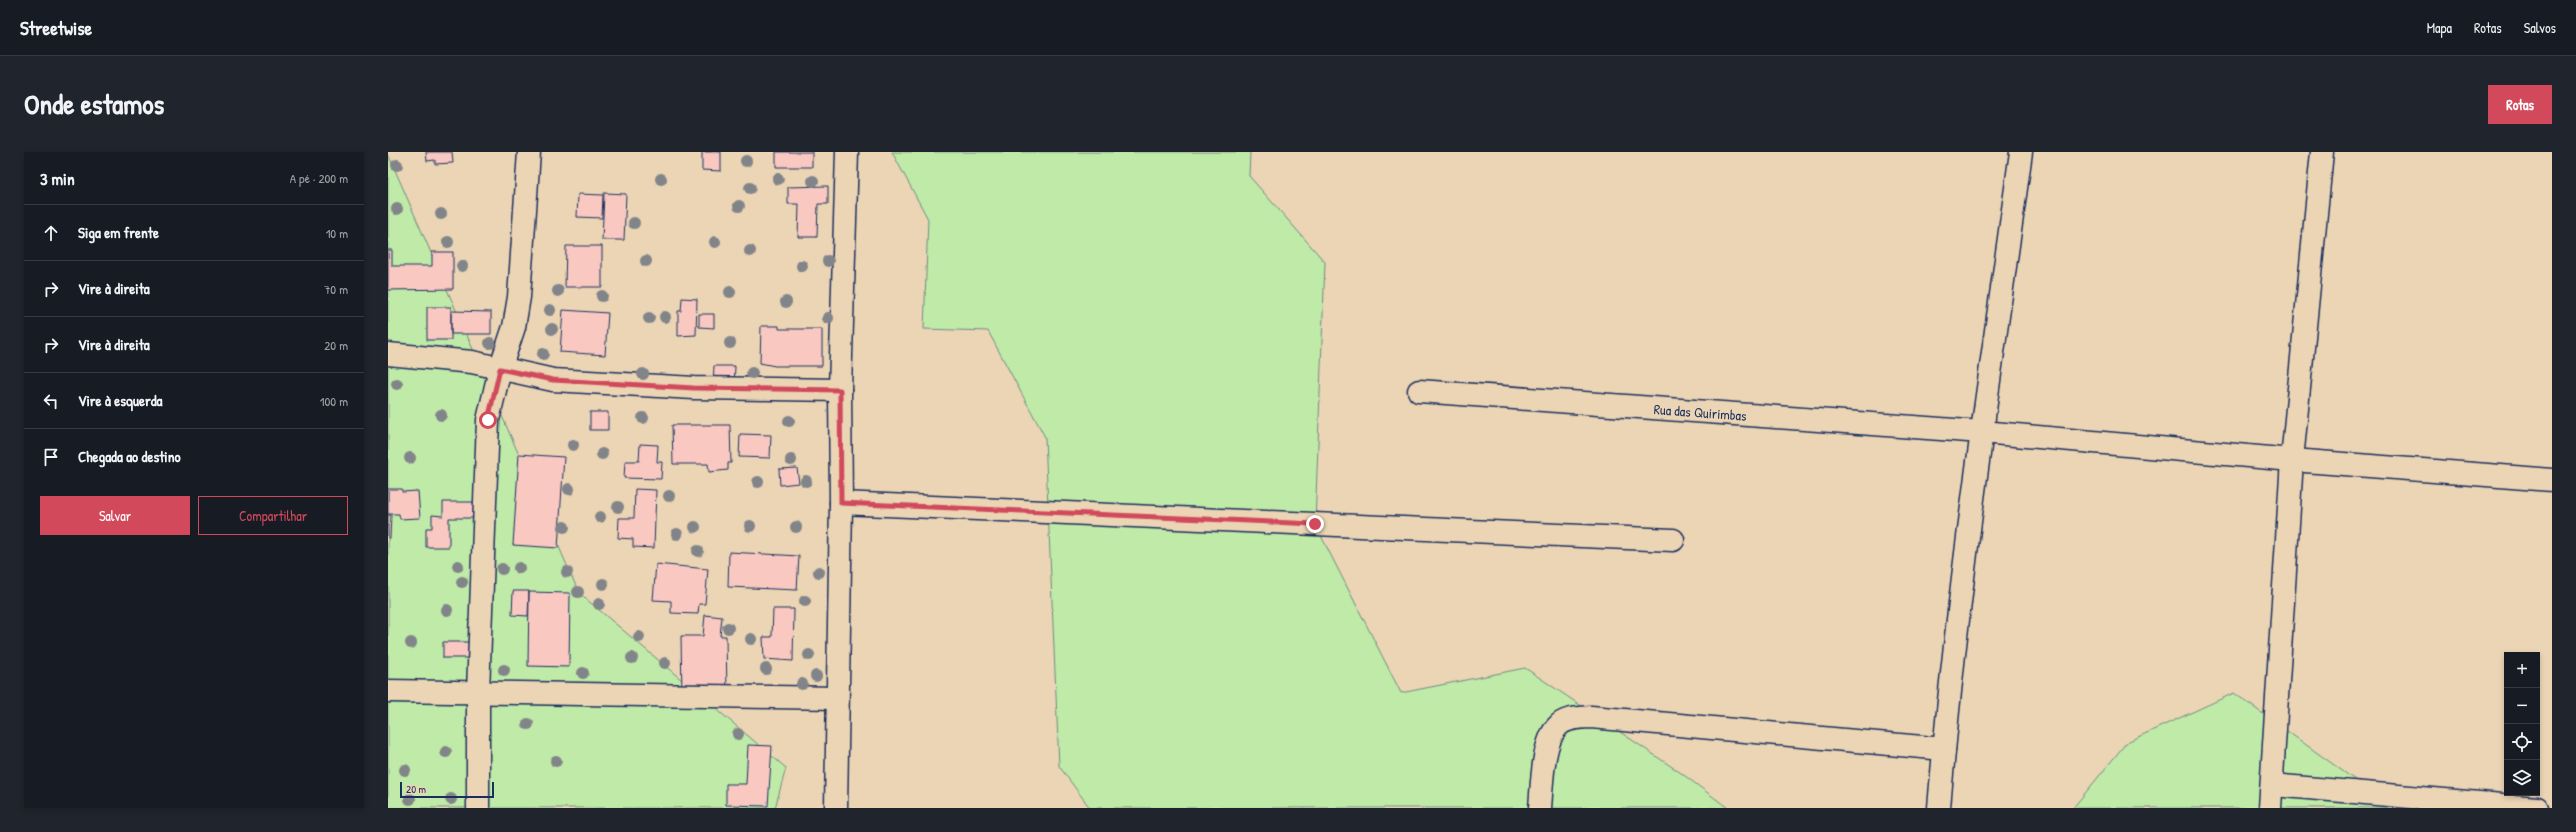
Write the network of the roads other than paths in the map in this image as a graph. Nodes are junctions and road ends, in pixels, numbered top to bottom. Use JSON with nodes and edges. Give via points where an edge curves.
{"nodes":[{"id":1,"x":529,"y":152,"type":"edge"},
{"id":2,"x":847,"y":152,"type":"edge"},
{"id":3,"x":2022,"y":152,"type":"edge"},
{"id":4,"x":2322,"y":152,"type":"edge"},
{"id":5,"x":388,"y":354,"type":"edge"},
{"id":6,"x":500,"y":369,"type":"junction"},
{"id":7,"x":840,"y":390,"type":"junction"},
{"id":8,"x":1419,"y":391,"type":"dead end"},
{"id":9,"x":1982,"y":432,"type":"junction"},
{"id":10,"x":2292,"y":460,"type":"junction"},
{"id":11,"x":2552,"y":480,"type":"edge"},
{"id":12,"x":841,"y":503,"type":"junction"},
{"id":13,"x":1673,"y":540,"type":"dead end"},
{"id":14,"x":388,"y":691,"type":"edge"},
{"id":15,"x":478,"y":692,"type":"junction"},
{"id":16,"x":837,"y":698,"type":"junction"},
{"id":17,"x":1944,"y":750,"type":"junction"},
{"id":18,"x":2272,"y":785,"type":"junction"},
{"id":19,"x":478,"y":808,"type":"edge"},
{"id":20,"x":836,"y":808,"type":"edge"},
{"id":21,"x":1540,"y":808,"type":"edge"},
{"id":22,"x":1939,"y":808,"type":"edge"},
{"id":23,"x":2270,"y":808,"type":"edge"},
{"id":24,"x":2537,"y":808,"type":"edge"}],
"edges":[{"from":1,"to":6,"type":"street","via":[[519,297],[514,327]]},
{"from":2,"to":7,"type":"street"},
{"from":3,"to":9,"type":"street"},
{"from":4,"to":10,"type":"street"},
{"from":5,"to":6,"type":"street","via":[[472,362]]},
{"from":6,"to":7,"type":"street","via":[[553,380],[694,388]]},
{"from":6,"to":15,"type":"street","via":[[488,420]]},
{"from":7,"to":12,"type":"street"},
{"from":8,"to":9,"type":"street","name":"Rua das Quirimbas"},
{"from":9,"to":10,"type":"street","name":"Rua das Quirimbas"},
{"from":9,"to":17,"type":"street"},
{"from":10,"to":11,"type":"street","name":"Rua das Quirimbas"},
{"from":10,"to":18,"type":"street"},
{"from":12,"to":13,"type":"street"},
{"from":12,"to":16,"type":"street"},
{"from":14,"to":15,"type":"street"},
{"from":15,"to":16,"type":"street"},
{"from":15,"to":19,"type":"street"},
{"from":16,"to":20,"type":"street"},
{"from":17,"to":21,"type":"street","via":[[1591,717],[1572,718],[1557,727],[1550,741]]},
{"from":17,"to":22,"type":"street"},
{"from":18,"to":23,"type":"street"},
{"from":18,"to":24,"type":"street"}]}
